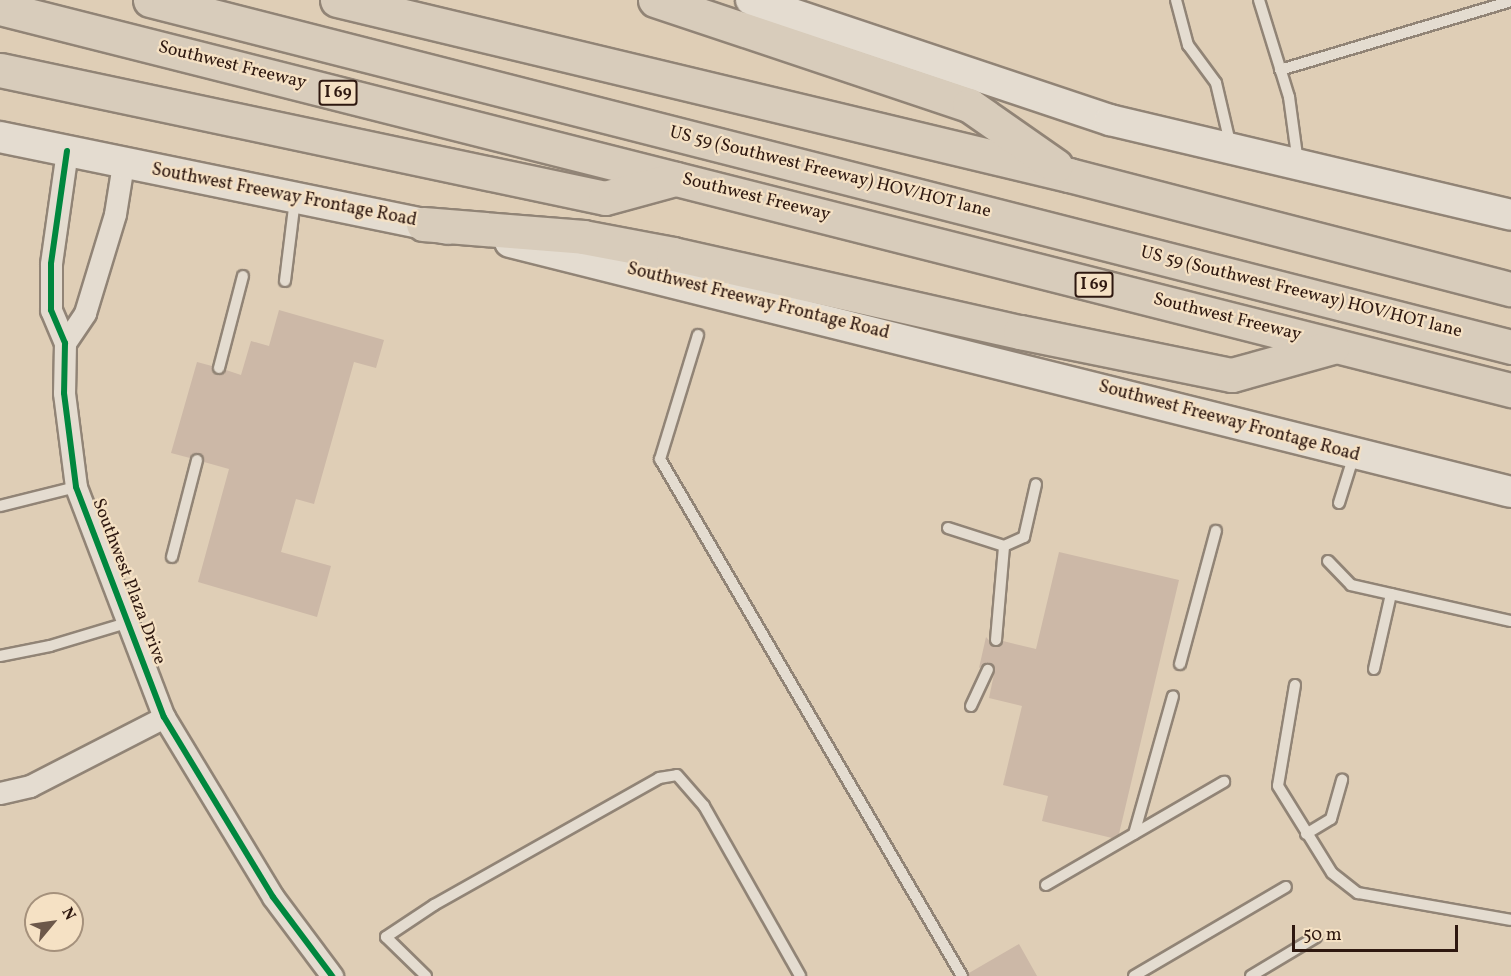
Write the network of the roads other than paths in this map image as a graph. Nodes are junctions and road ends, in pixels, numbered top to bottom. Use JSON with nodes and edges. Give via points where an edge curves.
{"nodes":[{"id":1,"x":150,"y":0,"type":"edge"},
{"id":2,"x":655,"y":0,"type":"edge"},
{"id":3,"x":751,"y":0,"type":"edge"},
{"id":4,"x":1176,"y":0,"type":"edge"},
{"id":5,"x":1259,"y":0,"type":"edge"},
{"id":6,"x":344,"y":1,"type":"edge"},
{"id":7,"x":1511,"y":1,"type":"edge"},
{"id":8,"x":0,"y":8,"type":"edge"},
{"id":9,"x":0,"y":70,"type":"edge"},
{"id":10,"x":1280,"y":70,"type":"junction"},
{"id":11,"x":0,"y":137,"type":"edge"},
{"id":12,"x":1232,"y":150,"type":"junction"},
{"id":13,"x":67,"y":151,"type":"junction"},
{"id":14,"x":123,"y":164,"type":"junction"},
{"id":15,"x":1299,"y":166,"type":"junction"},
{"id":16,"x":1069,"y":175,"type":"junction"},
{"id":17,"x":677,"y":178,"type":"junction"},
{"id":18,"x":295,"y":200,"type":"junction"},
{"id":19,"x":1511,"y":215,"type":"edge"},
{"id":20,"x":423,"y":224,"type":"junction"},
{"id":21,"x":243,"y":276,"type":"dead end"},
{"id":22,"x":285,"y":281,"type":"dead end"},
{"id":23,"x":1511,"y":289,"type":"edge"},
{"id":24,"x":699,"y":335,"type":"dead end"},
{"id":25,"x":65,"y":343,"type":"junction"},
{"id":26,"x":1335,"y":346,"type":"junction"},
{"id":27,"x":1511,"y":347,"type":"edge"},
{"id":28,"x":219,"y":368,"type":"dead end"},
{"id":29,"x":1511,"y":390,"type":"edge"},
{"id":30,"x":1354,"y":455,"type":"junction"},
{"id":31,"x":196,"y":460,"type":"dead end"},
{"id":32,"x":1036,"y":484,"type":"dead end"},
{"id":33,"x":76,"y":488,"type":"junction"},
{"id":34,"x":1511,"y":492,"type":"edge"},
{"id":35,"x":1339,"y":503,"type":"dead end"},
{"id":36,"x":0,"y":506,"type":"edge"},
{"id":37,"x":948,"y":528,"type":"dead end"},
{"id":38,"x":1216,"y":531,"type":"dead end"},
{"id":39,"x":1004,"y":546,"type":"junction"},
{"id":40,"x":172,"y":557,"type":"dead end"},
{"id":41,"x":1328,"y":561,"type":"dead end"},
{"id":42,"x":1391,"y":594,"type":"junction"},
{"id":43,"x":1511,"y":621,"type":"edge"},
{"id":44,"x":126,"y":623,"type":"junction"},
{"id":45,"x":996,"y":640,"type":"dead end"},
{"id":46,"x":0,"y":658,"type":"edge"},
{"id":47,"x":1180,"y":664,"type":"dead end"},
{"id":48,"x":1374,"y":669,"type":"dead end"},
{"id":49,"x":988,"y":670,"type":"dead end"},
{"id":50,"x":1295,"y":685,"type":"dead end"},
{"id":51,"x":1173,"y":696,"type":"dead end"},
{"id":52,"x":971,"y":705,"type":"dead end"},
{"id":53,"x":164,"y":717,"type":"junction"},
{"id":54,"x":1342,"y":780,"type":"dead end"},
{"id":55,"x":1224,"y":782,"type":"dead end"},
{"id":56,"x":0,"y":793,"type":"edge"},
{"id":57,"x":1134,"y":834,"type":"junction"},
{"id":58,"x":1306,"y":834,"type":"junction"},
{"id":59,"x":1046,"y":885,"type":"dead end"},
{"id":60,"x":1286,"y":887,"type":"dead end"},
{"id":61,"x":1511,"y":920,"type":"edge"},
{"id":62,"x":1316,"y":937,"type":"dead end"},
{"id":63,"x":332,"y":976,"type":"edge"},
{"id":64,"x":426,"y":976,"type":"edge"},
{"id":65,"x":800,"y":976,"type":"edge"},
{"id":66,"x":962,"y":976,"type":"edge"},
{"id":67,"x":1134,"y":976,"type":"edge"},
{"id":68,"x":1251,"y":976,"type":"edge"}],
"edges":[{"from":1,"to":27,"type":"highway","name":"US 59 (Southwest Freeway) HOV/HOT lane"},
{"from":2,"to":16,"type":"highway","via":[[969,105]]},
{"from":3,"to":12,"type":"main road","via":[[1110,120]]},
{"from":4,"to":12,"type":"lane","via":[[1188,45],[1216,83]]},
{"from":5,"to":10,"type":"lane"},
{"from":6,"to":16,"type":"highway"},
{"from":7,"to":10,"type":"lane"},
{"from":8,"to":17,"type":"highway","name":"Southwest Freeway","number":"I 69"},
{"from":9,"to":17,"type":"highway","via":[[605,198]]},
{"from":10,"to":15,"type":"lane"},
{"from":11,"to":13,"type":"main road","name":"Southwest Freeway Frontage Road"},
{"from":12,"to":15,"type":"main road"},
{"from":13,"to":14,"type":"main road","name":"Southwest Freeway Frontage Road"},
{"from":13,"to":25,"type":"street","name":"Southwest Plaza Drive","via":[[51,264],[51,310]]},
{"from":14,"to":18,"type":"main road","name":"Southwest Freeway Frontage Road"},
{"from":14,"to":25,"type":"street","via":[[115,214],[85,313]]},
{"from":15,"to":19,"type":"main road"},
{"from":16,"to":23,"type":"highway"},
{"from":17,"to":26,"type":"highway","name":"Southwest Freeway","number":"I 69"},
{"from":18,"to":20,"type":"main road","name":"Southwest Freeway Frontage Road"},
{"from":18,"to":22,"type":"lane"},
{"from":20,"to":26,"type":"highway","via":[[502,227],[628,245],[1232,375]]},
{"from":20,"to":30,"type":"main road","name":"Southwest Freeway Frontage Road","via":[[565,254],[986,358]]},
{"from":21,"to":28,"type":"lane"},
{"from":24,"to":66,"type":"lane","via":[[660,459]]},
{"from":25,"to":33,"type":"street","name":"Southwest Plaza Drive","via":[[64,393]]},
{"from":26,"to":29,"type":"highway","name":"Southwest Freeway","number":"I 69"},
{"from":30,"to":34,"type":"main road","name":"Southwest Freeway Frontage Road"},
{"from":30,"to":35,"type":"lane"},
{"from":31,"to":40,"type":"lane"},
{"from":32,"to":39,"type":"lane","via":[[1024,537]]},
{"from":33,"to":36,"type":"lane"},
{"from":33,"to":44,"type":"street","name":"Southwest Plaza Drive"},
{"from":37,"to":39,"type":"lane"},
{"from":38,"to":47,"type":"lane"},
{"from":39,"to":45,"type":"lane"},
{"from":41,"to":42,"type":"lane","via":[[1351,585]]},
{"from":42,"to":43,"type":"lane"},
{"from":42,"to":48,"type":"lane"},
{"from":44,"to":46,"type":"lane"},
{"from":44,"to":53,"type":"street","name":"Southwest Plaza Drive"},
{"from":49,"to":52,"type":"lane"},
{"from":50,"to":58,"type":"lane","via":[[1278,786]]},
{"from":51,"to":57,"type":"lane"},
{"from":53,"to":56,"type":"street","via":[[30,786]]},
{"from":53,"to":63,"type":"street","name":"Southwest Plaza Drive","via":[[273,897]]},
{"from":54,"to":58,"type":"lane","via":[[1331,819]]},
{"from":55,"to":57,"type":"lane"},
{"from":57,"to":59,"type":"lane"},
{"from":58,"to":61,"type":"lane","via":[[1332,873],[1358,893]]},
{"from":60,"to":67,"type":"lane"},
{"from":62,"to":68,"type":"lane"},
{"from":64,"to":65,"type":"lane","via":[[386,937],[434,905],[659,778],[677,775],[704,806]]}]}
